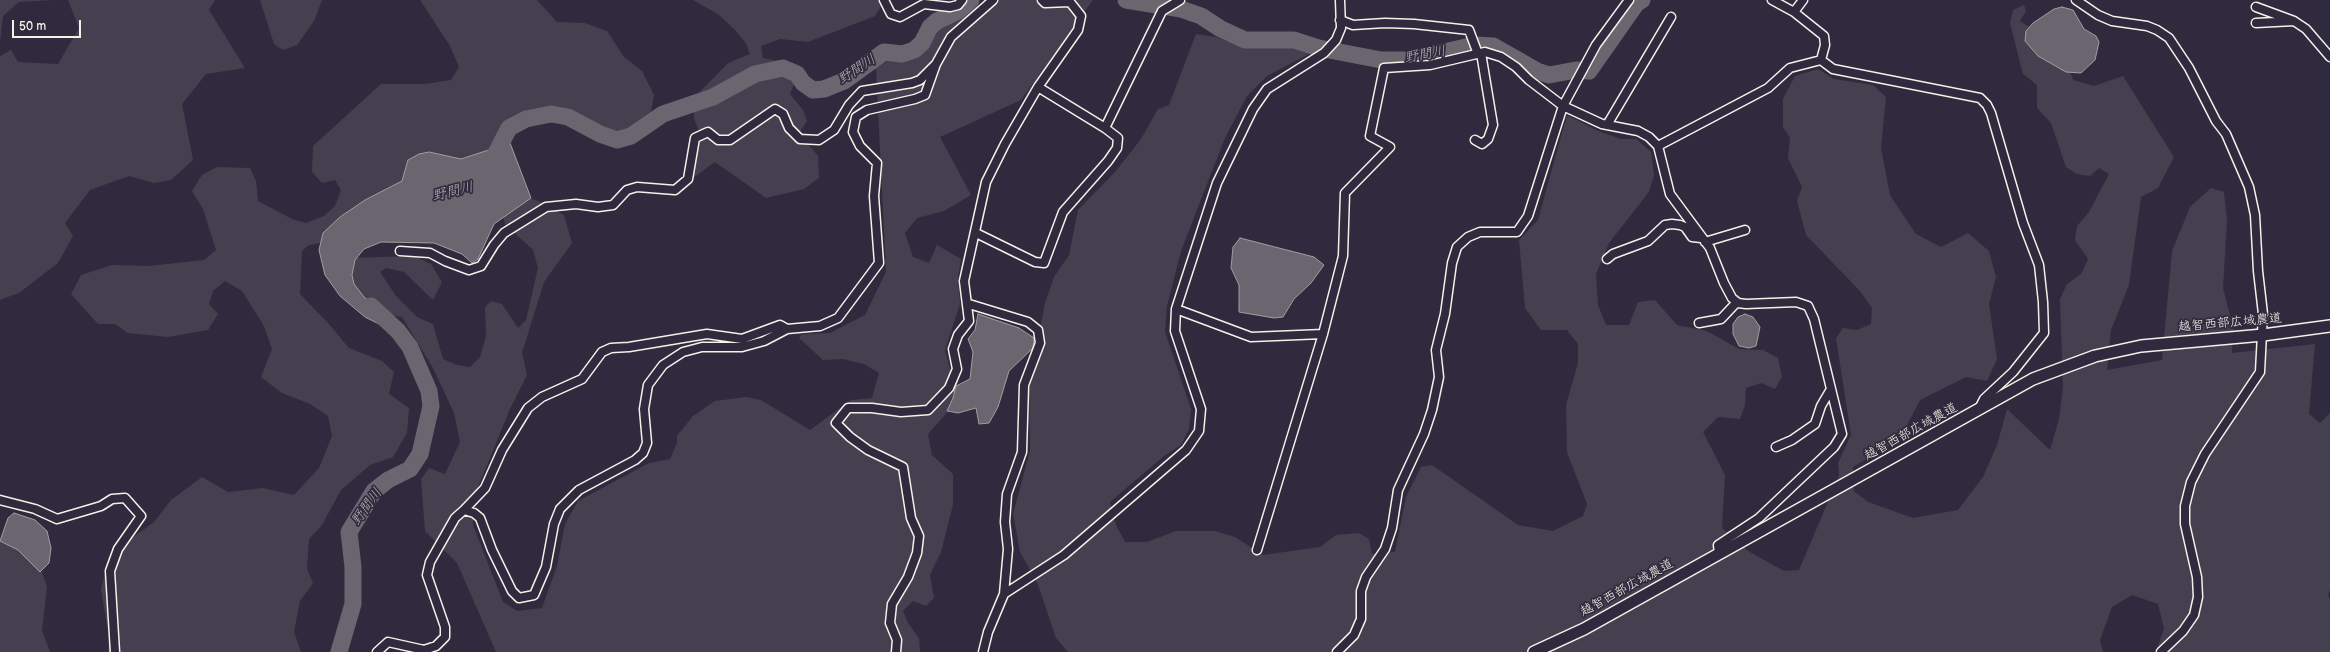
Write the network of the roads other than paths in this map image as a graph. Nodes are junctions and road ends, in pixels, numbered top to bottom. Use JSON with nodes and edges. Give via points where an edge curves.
{"nodes":[{"id":1,"x":884,"y":0,"type":"edge"},
{"id":2,"x":962,"y":0,"type":"edge"},
{"id":3,"x":993,"y":0,"type":"edge"},
{"id":4,"x":1042,"y":0,"type":"edge"},
{"id":5,"x":1180,"y":0,"type":"edge"},
{"id":6,"x":1340,"y":0,"type":"edge"},
{"id":7,"x":1629,"y":0,"type":"edge"},
{"id":8,"x":1772,"y":0,"type":"edge"},
{"id":9,"x":1803,"y":0,"type":"edge"},
{"id":10,"x":2076,"y":0,"type":"edge"},
{"id":11,"x":2256,"y":7,"type":"dead end"},
{"id":12,"x":1794,"y":12,"type":"junction"},
{"id":13,"x":1671,"y":17,"type":"dead end"},
{"id":14,"x":1340,"y":20,"type":"junction"},
{"id":15,"x":2294,"y":21,"type":"junction"},
{"id":16,"x":2256,"y":23,"type":"dead end"},
{"id":17,"x":1480,"y":53,"type":"junction"},
{"id":18,"x":2330,"y":57,"type":"edge"},
{"id":19,"x":1821,"y":60,"type":"junction"},
{"id":20,"x":936,"y":64,"type":"junction"},
{"id":21,"x":1038,"y":87,"type":"junction"},
{"id":22,"x":1563,"y":106,"type":"junction"},
{"id":23,"x":1607,"y":125,"type":"junction"},
{"id":24,"x":1105,"y":128,"type":"junction"},
{"id":25,"x":1475,"y":140,"type":"dead end"},
{"id":26,"x":1658,"y":146,"type":"junction"},
{"id":27,"x":1745,"y":230,"type":"dead end"},
{"id":28,"x":976,"y":233,"type":"junction"},
{"id":29,"x":1703,"y":240,"type":"junction"},
{"id":30,"x":400,"y":251,"type":"dead end"},
{"id":31,"x":1607,"y":259,"type":"dead end"},
{"id":32,"x":1736,"y":302,"type":"junction"},
{"id":33,"x":968,"y":304,"type":"junction"},
{"id":34,"x":1176,"y":308,"type":"junction"},
{"id":35,"x":1699,"y":323,"type":"dead end"},
{"id":36,"x":2330,"y":326,"type":"edge"},
{"id":37,"x":787,"y":329,"type":"junction"},
{"id":38,"x":1323,"y":334,"type":"junction"},
{"id":39,"x":2263,"y":335,"type":"junction"},
{"id":40,"x":1831,"y":389,"type":"junction"},
{"id":41,"x":1979,"y":410,"type":"junction"},
{"id":42,"x":1776,"y":447,"type":"dead end"},
{"id":43,"x":0,"y":500,"type":"edge"},
{"id":44,"x":464,"y":510,"type":"junction"},
{"id":45,"x":1258,"y":550,"type":"dead end"},
{"id":46,"x":1719,"y":554,"type":"junction"},
{"id":47,"x":1004,"y":594,"type":"junction"},
{"id":48,"x":115,"y":652,"type":"edge"},
{"id":49,"x":377,"y":652,"type":"edge"},
{"id":50,"x":896,"y":652,"type":"edge"},
{"id":51,"x":983,"y":652,"type":"edge"},
{"id":52,"x":1336,"y":652,"type":"edge"},
{"id":53,"x":1534,"y":652,"type":"edge"},
{"id":54,"x":2161,"y":652,"type":"edge"}],
"edges":[{"from":1,"to":2,"type":"street","via":[[891,14],[900,17],[924,4],[950,7],[958,5]]},
{"from":3,"to":20,"type":"street","via":[[951,37]]},
{"from":4,"to":21,"type":"street","via":[[1045,3],[1070,2],[1080,16],[1078,30]]},
{"from":5,"to":24,"type":"street","via":[[1162,11]]},
{"from":6,"to":14,"type":"street"},
{"from":7,"to":22,"type":"street","via":[[1596,45]]},
{"from":8,"to":12,"type":"street"},
{"from":9,"to":12,"type":"street"},
{"from":10,"to":39,"type":"street","via":[[2098,16],[2112,21],[2147,26],[2169,38],[2226,134],[2250,188],[2255,215],[2258,271],[2264,314]]},
{"from":11,"to":15,"type":"street"},
{"from":12,"to":19,"type":"street","via":[[1824,36]]},
{"from":13,"to":23,"type":"street"},
{"from":14,"to":17,"type":"street","via":[[1353,25],[1385,23],[1469,30]]},
{"from":14,"to":34,"type":"street","via":[[1341,28],[1336,40],[1324,53],[1267,89],[1252,109],[1217,183]]},
{"from":15,"to":16,"type":"street"},
{"from":15,"to":18,"type":"street","via":[[2306,29]]},
{"from":17,"to":22,"type":"street","via":[[1501,57]]},
{"from":17,"to":25,"type":"street","via":[[1493,125],[1488,139],[1482,144]]},
{"from":17,"to":38,"type":"street","via":[[1430,64],[1384,68],[1370,136],[1390,147],[1345,193],[1343,256]]},
{"from":19,"to":26,"type":"street","via":[[1790,68],[1768,88]]},
{"from":19,"to":41,"type":"street","via":[[1833,69],[1980,98],[1987,104],[2023,223],[2039,264],[2044,333],[2013,372],[1984,399]]},
{"from":20,"to":30,"type":"street","via":[[920,80],[912,83],[862,91],[849,105],[834,130],[819,140],[800,139],[789,128],[783,114],[775,109],[730,140],[718,140],[708,132],[695,138],[688,179],[675,190],[637,187],[627,190],[613,205],[598,207],[576,204],[546,207],[504,233],[481,266],[469,270],[430,253]]},
{"from":20,"to":37,"type":"street","via":[[925,95],[867,110],[856,117],[853,132],[860,146],[877,163],[874,196],[880,263],[838,318],[820,326]]},
{"from":21,"to":24,"type":"street"},
{"from":21,"to":28,"type":"street","via":[[986,182]]},
{"from":22,"to":23,"type":"street"},
{"from":22,"to":52,"type":"street","via":[[1528,216],[1517,232],[1480,232],[1457,246],[1436,350],[1439,377],[1432,410],[1424,434],[1398,490],[1392,528],[1385,549],[1366,577],[1361,591],[1361,619],[1354,635]]},
{"from":23,"to":26,"type":"street","via":[[1638,131]]},
{"from":24,"to":28,"type":"street","via":[[1118,138],[1117,148],[1063,212],[1044,263],[1035,262]]},
{"from":26,"to":29,"type":"street","via":[[1670,194]]},
{"from":27,"to":29,"type":"street"},
{"from":28,"to":33,"type":"street","via":[[964,281]]},
{"from":29,"to":31,"type":"street","via":[[1692,237],[1685,227],[1665,225],[1648,241],[1613,254]]},
{"from":29,"to":32,"type":"street","via":[[1710,248],[1724,283]]},
{"from":32,"to":35,"type":"street","via":[[1721,319]]},
{"from":32,"to":40,"type":"street","via":[[1796,302],[1808,306],[1814,319]]},
{"from":33,"to":47,"type":"street","via":[[1028,322],[1038,330],[1040,343],[1024,385],[1022,452],[1007,494],[1005,522],[1008,549]]},
{"from":33,"to":50,"type":"street","via":[[970,321],[958,335],[953,349],[957,369],[949,388],[928,410],[901,412],[848,408],[836,423],[868,450],[903,467],[911,518],[919,536],[917,553],[908,577],[892,604],[890,623],[897,640]]},
{"from":34,"to":38,"type":"street","via":[[1250,337]]},
{"from":34,"to":47,"type":"street","via":[[1175,331],[1201,409],[1199,431],[1186,450],[1064,555]]},
{"from":36,"to":39,"type":"street","name":"越智西部広域農道"},
{"from":37,"to":44,"type":"street","via":[[780,326],[742,339],[707,334],[610,348],[602,352],[582,379],[542,397],[528,408],[502,450],[484,488]]},
{"from":37,"to":44,"type":"street","via":[[764,341],[742,348],[702,347],[683,352],[663,365],[648,385],[644,409],[647,443],[643,453],[635,460],[579,490],[560,509],[554,524],[546,567],[534,595],[519,598],[512,591],[480,518]]},
{"from":38,"to":45,"type":"street"},
{"from":39,"to":41,"type":"street","name":"越智西部広域農道","via":[[2141,346],[2095,356],[2033,379]]},
{"from":39,"to":54,"type":"street","via":[[2260,372],[2206,454],[2191,482],[2185,506],[2185,524],[2197,577],[2198,597],[2194,615],[2183,631]]},
{"from":40,"to":42,"type":"street","via":[[1821,406],[1815,424],[1792,440]]},
{"from":40,"to":46,"type":"street","via":[[1842,434],[1834,447],[1759,518],[1718,545]]},
{"from":41,"to":46,"type":"street","name":"越智西部広域農道"},
{"from":43,"to":48,"type":"street","via":[[35,508],[57,519],[101,506],[112,499],[125,498],[141,516],[118,549],[110,571]]},
{"from":44,"to":49,"type":"street","via":[[455,518],[430,562],[427,575],[445,627],[445,637],[436,646],[424,650],[388,642]]},
{"from":46,"to":53,"type":"street","name":"越智西部広域農道","via":[[1584,629]]},
{"from":47,"to":51,"type":"street","via":[[988,632]]}]}
